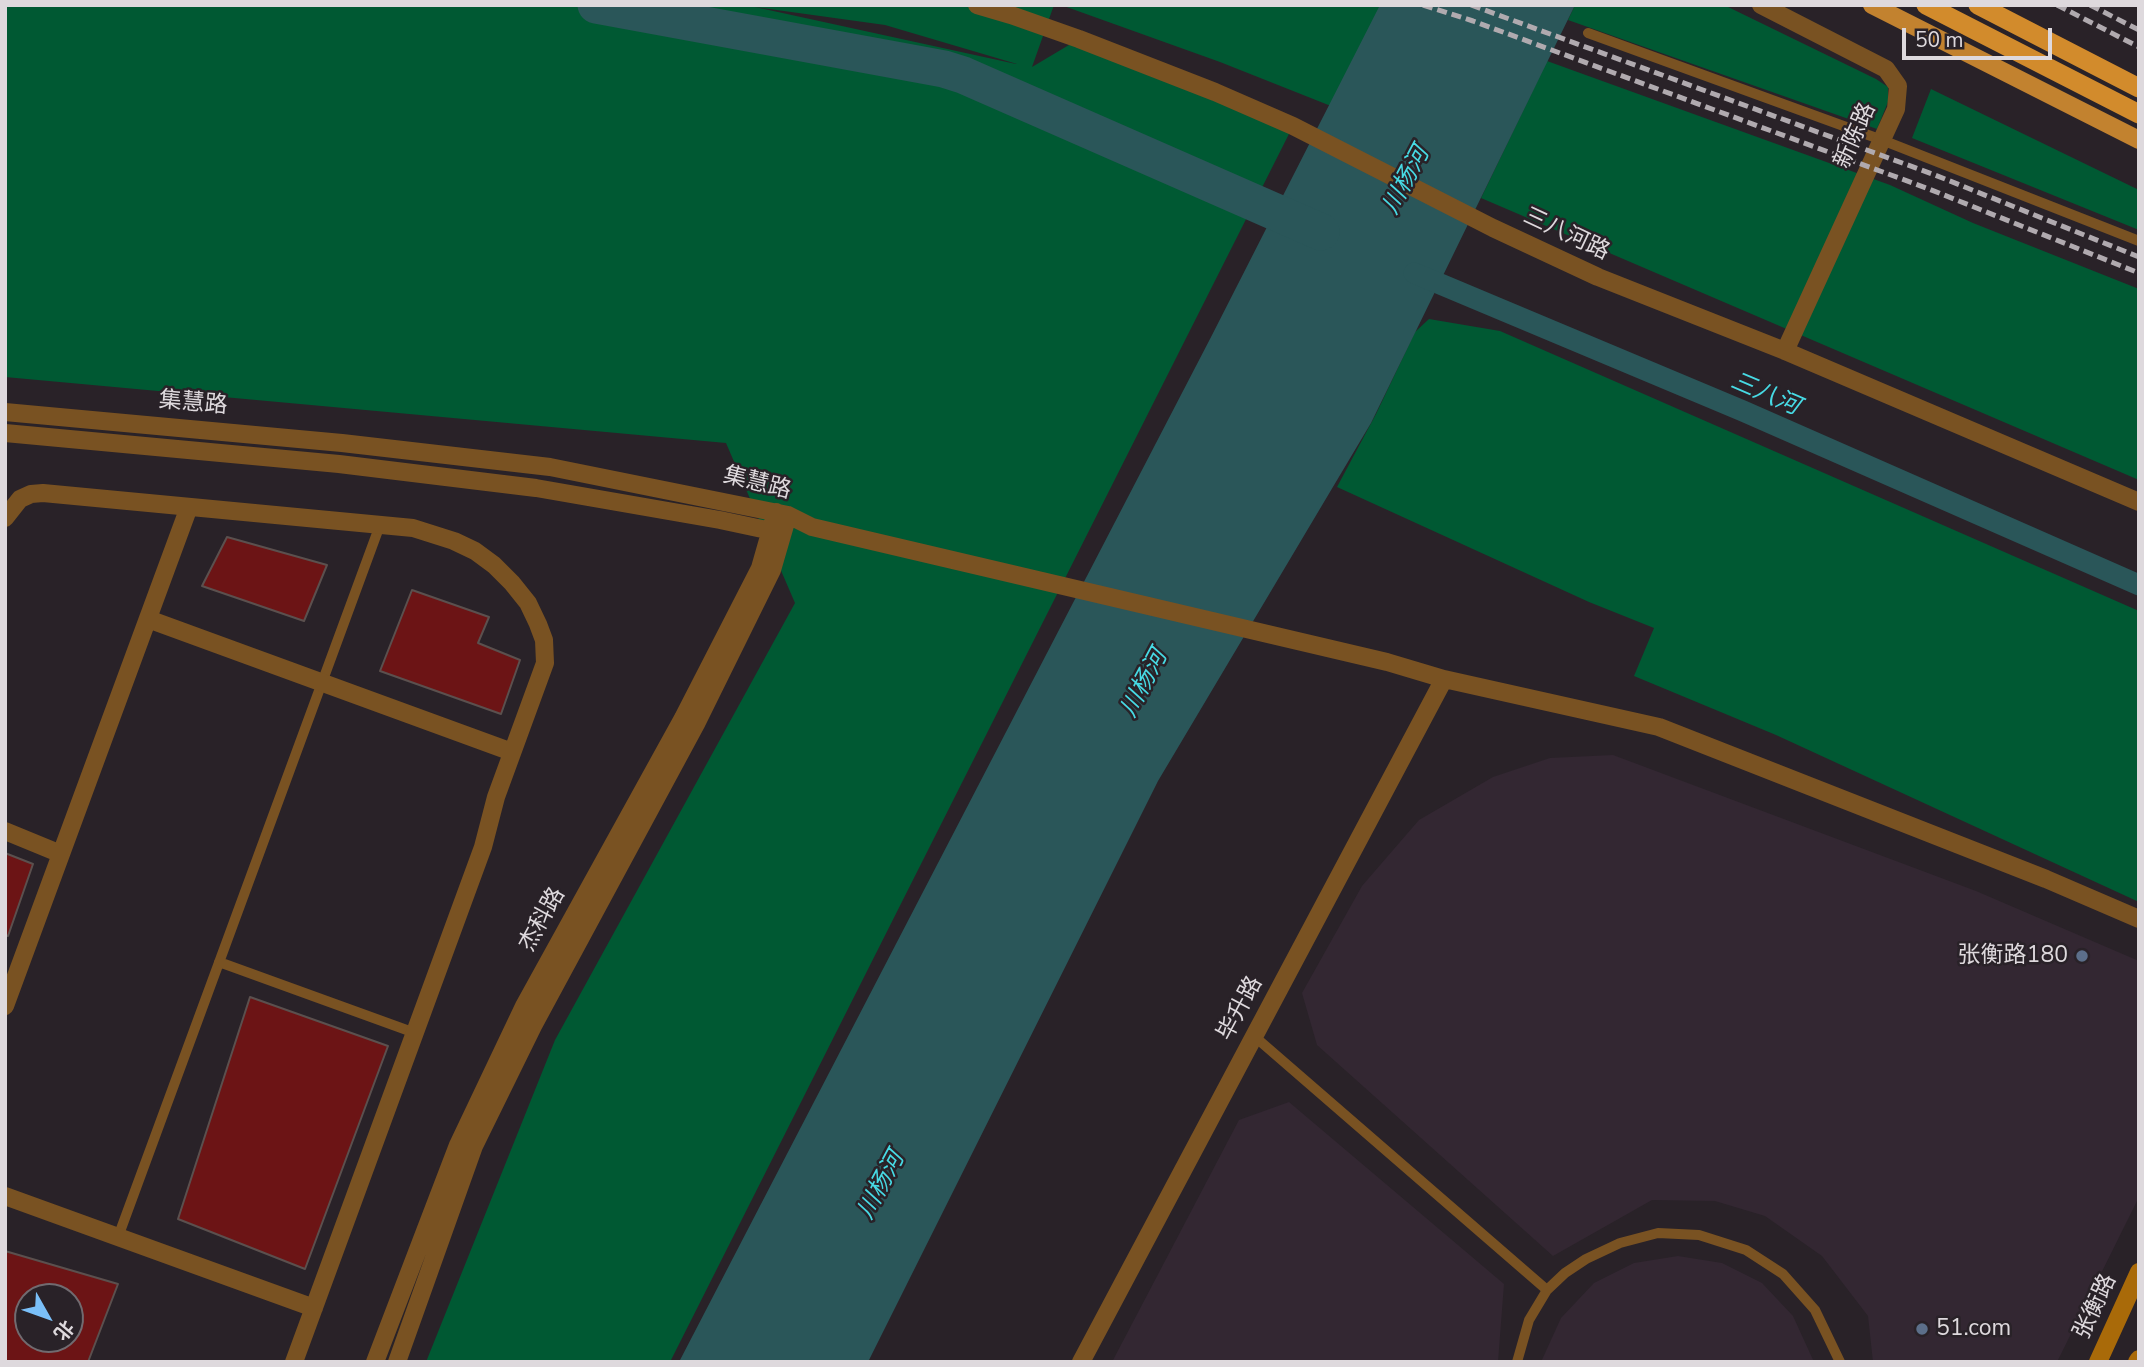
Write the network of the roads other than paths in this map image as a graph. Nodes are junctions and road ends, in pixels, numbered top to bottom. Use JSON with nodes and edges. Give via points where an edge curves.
{"nodes":[{"id":1,"x":977,"y":5,"type":"edge"},
{"id":2,"x":1761,"y":5,"type":"edge"},
{"id":3,"x":1872,"y":5,"type":"edge"},
{"id":4,"x":1926,"y":5,"type":"edge"},
{"id":5,"x":1978,"y":5,"type":"edge"},
{"id":6,"x":1588,"y":33,"type":"dead end"},
{"id":7,"x":2139,"y":88,"type":"edge"},
{"id":8,"x":2139,"y":114,"type":"edge"},
{"id":9,"x":1882,"y":140,"type":"junction"},
{"id":10,"x":2139,"y":140,"type":"edge"},
{"id":11,"x":2139,"y":241,"type":"edge"},
{"id":12,"x":1785,"y":351,"type":"junction"},
{"id":13,"x":5,"y":412,"type":"edge"},
{"id":14,"x":5,"y":433,"type":"edge"},
{"id":15,"x":2134,"y":500,"type":"edge"},
{"id":16,"x":189,"y":507,"type":"junction"},
{"id":17,"x":782,"y":513,"type":"junction"},
{"id":18,"x":5,"y":518,"type":"edge"},
{"id":19,"x":380,"y":525,"type":"junction"},
{"id":20,"x":812,"y":527,"type":"junction"},
{"id":21,"x":776,"y":532,"type":"junction"},
{"id":22,"x":148,"y":620,"type":"junction"},
{"id":23,"x":1444,"y":679,"type":"junction"},
{"id":24,"x":322,"y":683,"type":"junction"},
{"id":25,"x":512,"y":752,"type":"junction"},
{"id":26,"x":5,"y":831,"type":"edge"},
{"id":27,"x":61,"y":854,"type":"junction"},
{"id":28,"x":2139,"y":919,"type":"edge"},
{"id":29,"x":219,"y":962,"type":"junction"},
{"id":30,"x":5,"y":1006,"type":"edge"},
{"id":31,"x":415,"y":1034,"type":"junction"},
{"id":32,"x":1254,"y":1037,"type":"junction"},
{"id":33,"x":5,"y":1195,"type":"edge"},
{"id":34,"x":118,"y":1237,"type":"junction"},
{"id":35,"x":2139,"y":1272,"type":"edge"},
{"id":36,"x":1547,"y":1290,"type":"junction"},
{"id":37,"x":314,"y":1308,"type":"junction"},
{"id":38,"x":294,"y":1362,"type":"edge"},
{"id":39,"x":375,"y":1362,"type":"edge"},
{"id":40,"x":397,"y":1362,"type":"edge"},
{"id":41,"x":1081,"y":1362,"type":"edge"},
{"id":42,"x":1517,"y":1362,"type":"edge"},
{"id":43,"x":1840,"y":1362,"type":"edge"},
{"id":44,"x":2098,"y":1362,"type":"edge"}],
"edges":[{"from":1,"to":12,"type":"street","name":"三八河路","via":[[1136,60],[1293,126],[1598,277]]},
{"from":2,"to":9,"type":"street","name":"新陈路","via":[[1886,69],[1898,86],[1896,109]]},
{"from":3,"to":10,"type":"main road"},
{"from":4,"to":8,"type":"highway"},
{"from":5,"to":7,"type":"highway"},
{"from":6,"to":9,"type":"lane"},
{"from":9,"to":11,"type":"lane"},
{"from":9,"to":12,"type":"street","name":"新陈路"},
{"from":12,"to":15,"type":"street","name":"三八河路"},
{"from":13,"to":17,"type":"street","name":"集慧路","via":[[550,467]]},
{"from":14,"to":21,"type":"street","name":"集慧路","via":[[340,464],[536,488]]},
{"from":16,"to":18,"type":"street","via":[[32,494],[20,499]]},
{"from":16,"to":19,"type":"street"},
{"from":16,"to":22,"type":"street"},
{"from":17,"to":20,"type":"street","name":"集慧路"},
{"from":17,"to":21,"type":"street","name":"杰科路"},
{"from":19,"to":24,"type":"lane"},
{"from":19,"to":25,"type":"street","via":[[434,533],[475,551],[528,603],[544,640],[545,663]]},
{"from":20,"to":21,"type":"street","name":"集慧路"},
{"from":20,"to":23,"type":"street"},
{"from":21,"to":39,"type":"street","name":"杰科路","via":[[684,718],[518,1017],[458,1145]]},
{"from":21,"to":40,"type":"street","name":"杰科路","via":[[772,570],[474,1146]]},
{"from":22,"to":24,"type":"street"},
{"from":22,"to":27,"type":"street"},
{"from":23,"to":28,"type":"street","via":[[1659,727]]},
{"from":23,"to":32,"type":"street","name":"毕升路"},
{"from":24,"to":25,"type":"street"},
{"from":24,"to":29,"type":"lane"},
{"from":25,"to":31,"type":"street"},
{"from":26,"to":27,"type":"street"},
{"from":27,"to":30,"type":"street"},
{"from":29,"to":31,"type":"lane"},
{"from":29,"to":34,"type":"lane"},
{"from":31,"to":37,"type":"street"},
{"from":32,"to":36,"type":"lane"},
{"from":32,"to":41,"type":"street","name":"毕升路"},
{"from":33,"to":34,"type":"street"},
{"from":34,"to":37,"type":"street"},
{"from":35,"to":44,"type":"main road","name":"张衡路"},
{"from":36,"to":42,"type":"lane","via":[[1529,1320]]},
{"from":36,"to":43,"type":"lane","via":[[1586,1259],[1620,1243],[1658,1233],[1699,1235],[1746,1250],[1783,1274],[1815,1310]]},
{"from":37,"to":38,"type":"street"}]}
